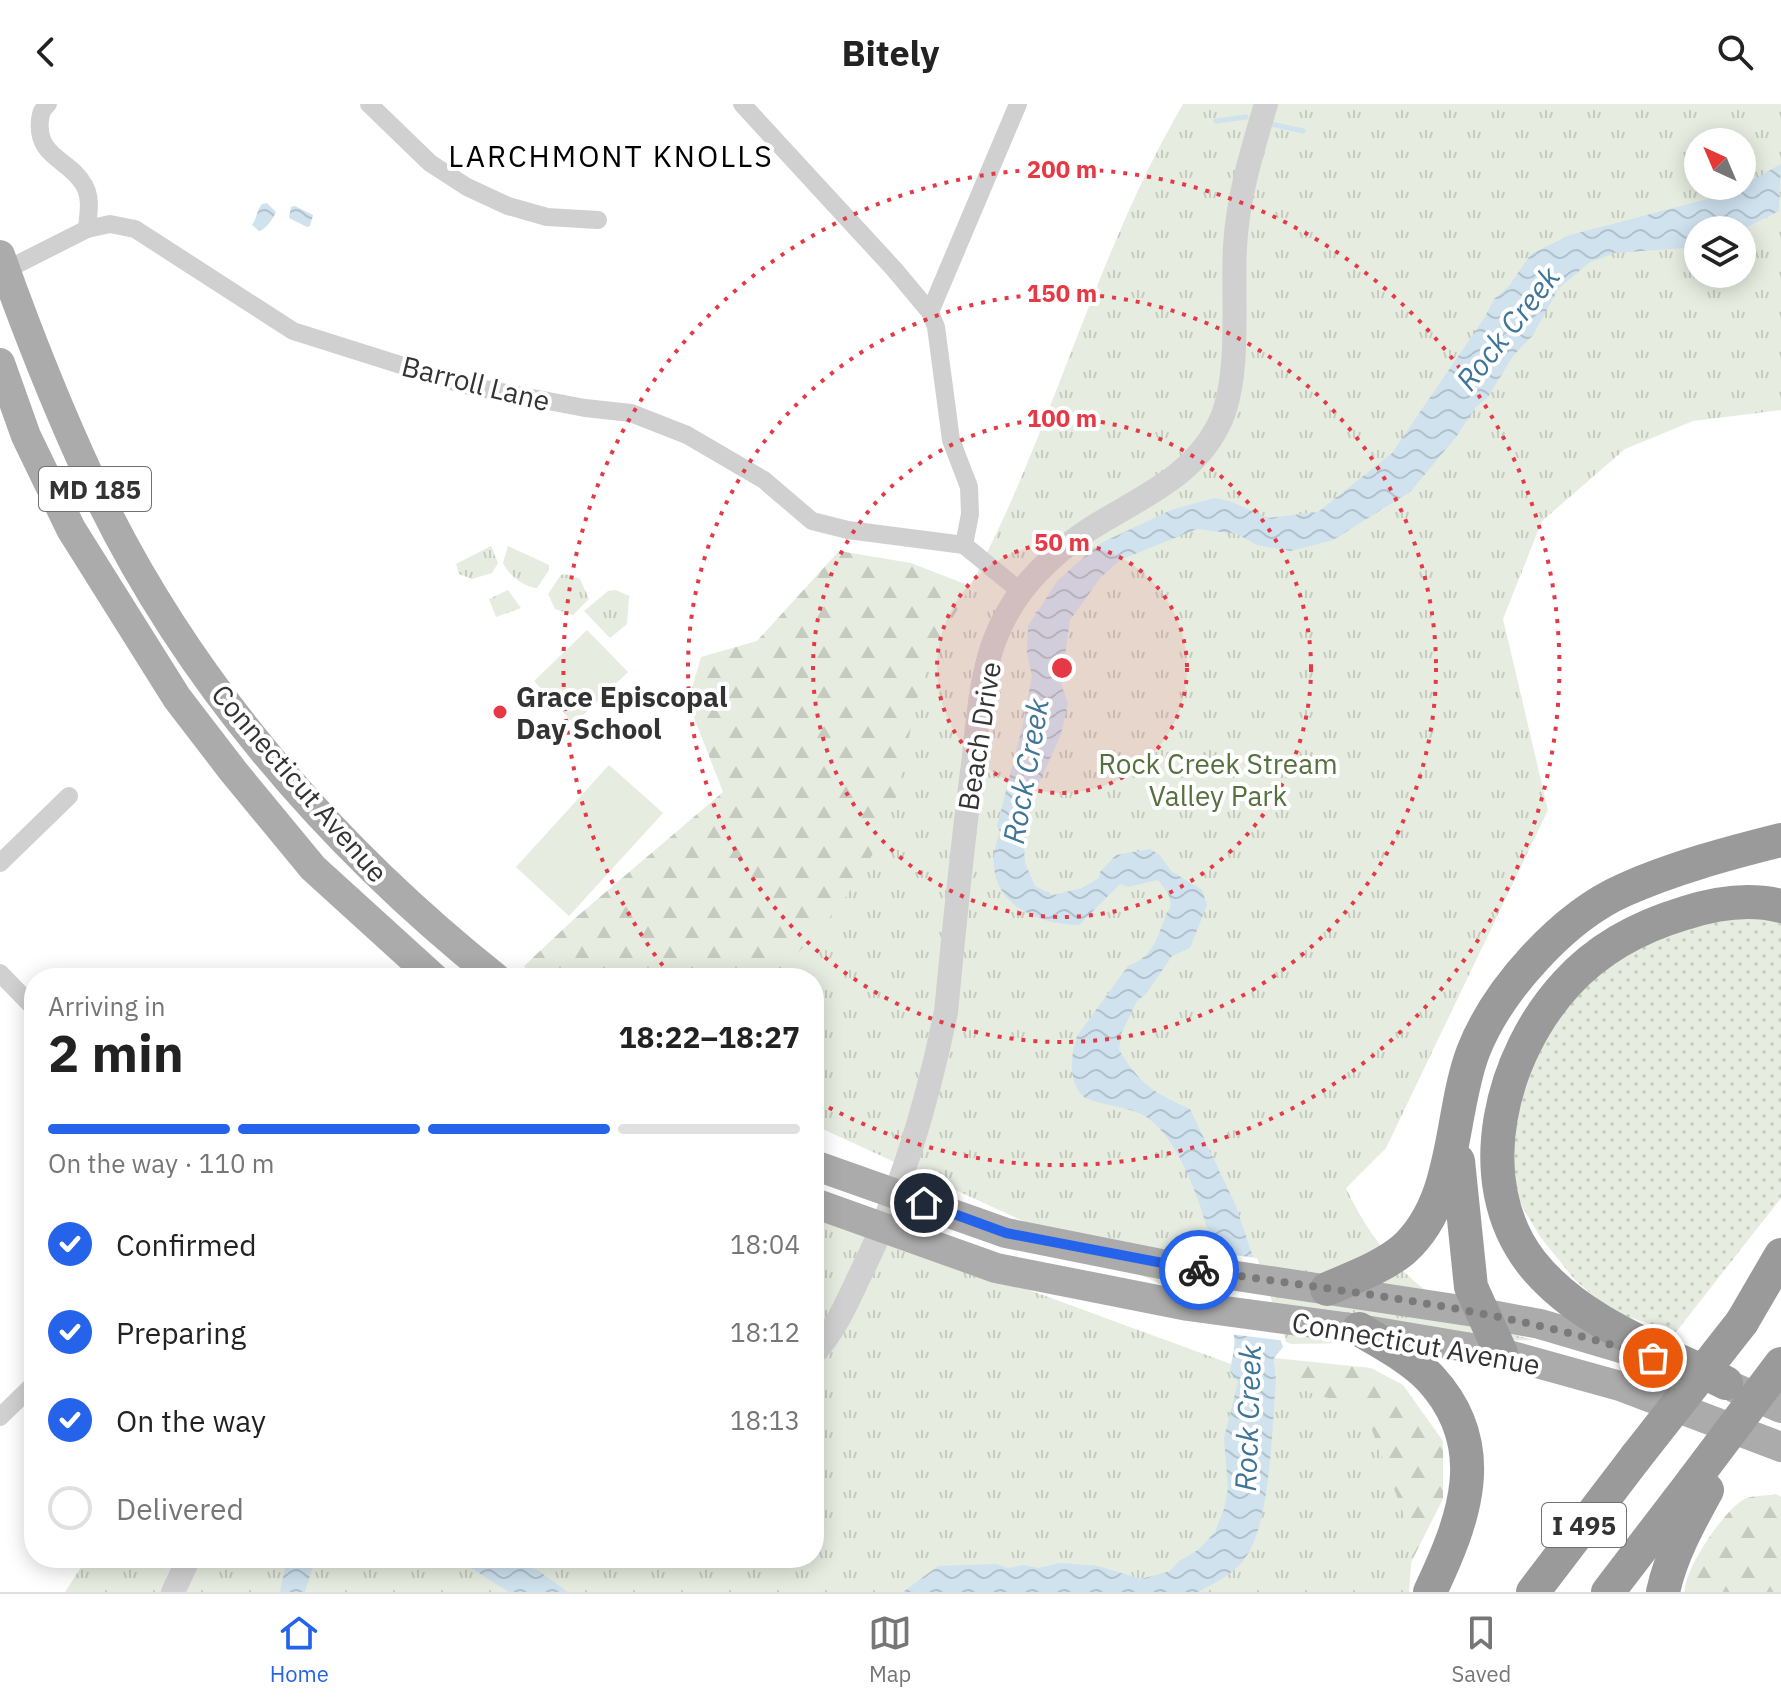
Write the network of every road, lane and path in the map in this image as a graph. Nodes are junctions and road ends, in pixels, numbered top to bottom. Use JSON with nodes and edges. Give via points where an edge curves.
{"nodes":[{"id":1,"x":48,"y":104,"type":"edge"},
{"id":2,"x":369,"y":104,"type":"edge"},
{"id":3,"x":742,"y":104,"type":"edge"},
{"id":4,"x":1018,"y":104,"type":"edge"},
{"id":5,"x":1266,"y":104,"type":"edge"},
{"id":6,"x":598,"y":220,"type":"dead end"},
{"id":7,"x":87,"y":229,"type":"junction"},
{"id":8,"x":2,"y":266,"type":"edge"},
{"id":9,"x":930,"y":312,"type":"junction"},
{"id":10,"x":0,"y":363,"type":"edge"},
{"id":11,"x":964,"y":545,"type":"junction"},
{"id":12,"x":1020,"y":591,"type":"junction"},
{"id":13,"x":227,"y":703,"type":"junction"},
{"id":14,"x":197,"y":724,"type":"junction"},
{"id":15,"x":69,"y":796,"type":"dead end"},
{"id":16,"x":1781,"y":840,"type":"edge"},
{"id":17,"x":0,"y":863,"type":"edge"},
{"id":18,"x":1781,"y":906,"type":"edge"},
{"id":19,"x":423,"y":968,"type":"edge"},
{"id":20,"x":484,"y":968,"type":"edge"},
{"id":21,"x":0,"y":973,"type":"edge"},
{"id":22,"x":24,"y":998,"type":"edge"},
{"id":23,"x":1455,"y":1129,"type":"junction"},
{"id":24,"x":824,"y":1169,"type":"edge"},
{"id":25,"x":896,"y":1194,"type":"junction"},
{"id":26,"x":824,"y":1207,"type":"edge"},
{"id":27,"x":882,"y":1228,"type":"junction"},
{"id":28,"x":1781,"y":1255,"type":"edge"},
{"id":29,"x":1781,"y":1270,"type":"edge"},
{"id":30,"x":1314,"y":1287,"type":"junction"},
{"id":31,"x":1481,"y":1313,"type":"junction"},
{"id":32,"x":1742,"y":1322,"type":"junction"},
{"id":33,"x":1359,"y":1329,"type":"junction"},
{"id":34,"x":824,"y":1339,"type":"edge"},
{"id":35,"x":1501,"y":1353,"type":"junction"},
{"id":36,"x":1781,"y":1366,"type":"edge"},
{"id":37,"x":1726,"y":1383,"type":"junction"},
{"id":38,"x":24,"y":1394,"type":"edge"},
{"id":39,"x":1781,"y":1408,"type":"edge"},
{"id":40,"x":0,"y":1417,"type":"edge"},
{"id":41,"x":1781,"y":1447,"type":"edge"},
{"id":42,"x":1701,"y":1484,"type":"junction"},
{"id":43,"x":184,"y":1568,"type":"edge"},
{"id":44,"x":173,"y":1592,"type":"edge"},
{"id":45,"x":1430,"y":1592,"type":"edge"},
{"id":46,"x":1533,"y":1592,"type":"edge"},
{"id":47,"x":1608,"y":1592,"type":"edge"},
{"id":48,"x":1663,"y":1592,"type":"edge"}],
"edges":[{"from":1,"to":7,"type":"street","via":[[41,111],[39,132],[44,147],[84,184]]},
{"from":2,"to":6,"type":"street","via":[[430,163],[467,187],[547,217]]},
{"from":3,"to":9,"type":"street"},
{"from":4,"to":9,"type":"street"},
{"from":5,"to":12,"type":"street","name":"Beach Drive","via":[[1242,184],[1231,383],[1220,424],[1173,480],[1094,526]]},
{"from":7,"to":8,"type":"street","name":"Barroll Lane"},
{"from":7,"to":11,"type":"street","name":"Barroll Lane","via":[[110,224],[135,229],[293,331],[464,385],[631,413],[764,480],[812,521]]},
{"from":8,"to":13,"type":"main road","name":"Connecticut Avenue","number":"MD 185","via":[[92,482],[171,623]]},
{"from":9,"to":11,"type":"street","via":[[951,440],[969,487]]},
{"from":10,"to":14,"type":"main road","name":"Connecticut Avenue","number":"MD 185","via":[[26,436],[71,529]]},
{"from":11,"to":12,"type":"street"},
{"from":12,"to":25,"type":"street","name":"Beach Drive","via":[[985,674],[946,1012]]},
{"from":13,"to":14,"type":"main road"},
{"from":13,"to":20,"type":"main road","name":"Connecticut Avenue","number":"MD 185","via":[[362,862]]},
{"from":14,"to":19,"type":"main road","name":"Connecticut Avenue","number":"MD 185","via":[[313,868]]},
{"from":15,"to":17,"type":"street"},
{"from":16,"to":23,"type":"highway","via":[[1621,891],[1544,948],[1488,1021],[1473,1052]]},
{"from":18,"to":37,"type":"highway","via":[[1732,902],[1698,909],[1626,936],[1597,956],[1543,1014],[1525,1046],[1500,1120],[1496,1158],[1501,1195],[1530,1260],[1552,1285],[1604,1323]]},
{"from":21,"to":22,"type":"street"},
{"from":23,"to":30,"type":"highway","via":[[1438,1199],[1416,1236],[1375,1268]]},
{"from":23,"to":31,"type":"highway","via":[[1471,1287]]},
{"from":24,"to":25,"type":"main road","name":"Connecticut Avenue"},
{"from":25,"to":27,"type":"street","name":"Beach Drive"},
{"from":25,"to":30,"type":"main road","name":"Connecticut Avenue","via":[[1006,1233],[1171,1266]]},
{"from":26,"to":27,"type":"main road","name":"Connecticut Avenue"},
{"from":27,"to":33,"type":"main road","name":"Connecticut Avenue","via":[[996,1268],[1188,1306]]},
{"from":27,"to":34,"type":"street","name":"Beach Drive"},
{"from":28,"to":32,"type":"highway"},
{"from":29,"to":32,"type":"highway","number":"I 495"},
{"from":30,"to":31,"type":"main road","name":"Connecticut Avenue"},
{"from":31,"to":35,"type":"highway"},
{"from":31,"to":37,"type":"main road","name":"Connecticut Avenue","via":[[1540,1324]]},
{"from":32,"to":46,"type":"highway","number":"I 495","bridge":true},
{"from":33,"to":35,"type":"main road","name":"Connecticut Avenue"},
{"from":33,"to":45,"type":"highway","via":[[1429,1377],[1455,1417],[1466,1451],[1462,1516]]},
{"from":35,"to":41,"type":"main road","name":"Connecticut Avenue","via":[[1620,1386]]},
{"from":36,"to":42,"type":"highway","number":"I 495","bridge":true},
{"from":37,"to":39,"type":"main road","name":"Connecticut Avenue"},
{"from":38,"to":40,"type":"street"},
{"from":42,"to":47,"type":"highway","number":"I 495"},
{"from":42,"to":48,"type":"highway"},
{"from":43,"to":44,"type":"street"}]}
